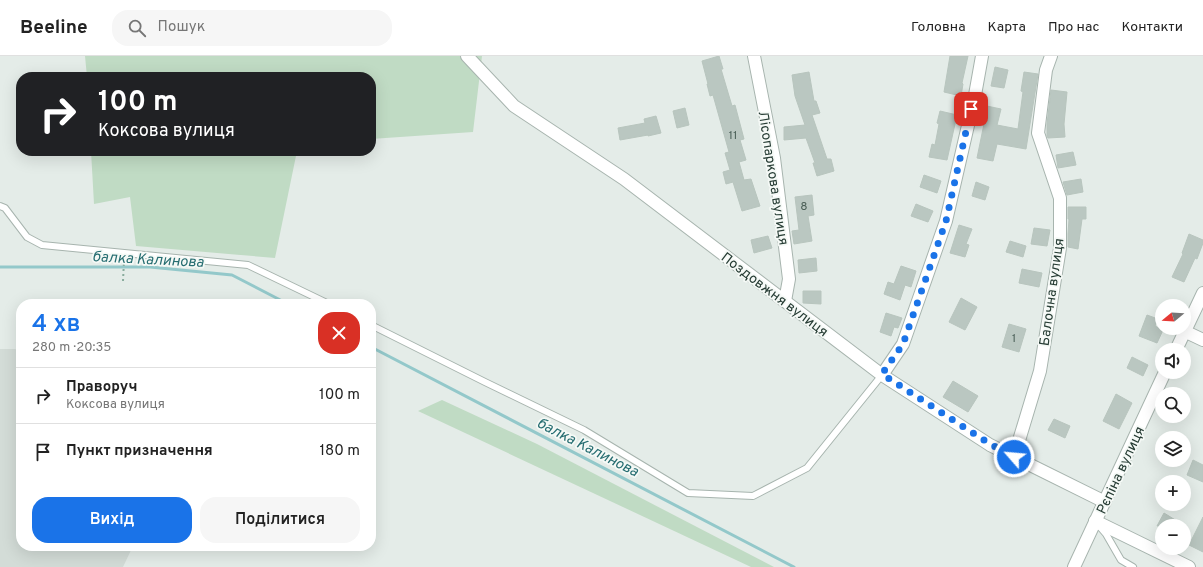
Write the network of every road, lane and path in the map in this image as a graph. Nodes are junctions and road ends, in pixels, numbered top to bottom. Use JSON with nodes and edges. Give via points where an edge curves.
{"nodes":[{"id":1,"x":467,"y":56,"type":"edge"},
{"id":2,"x":754,"y":56,"type":"edge"},
{"id":3,"x":982,"y":56,"type":"edge"},
{"id":4,"x":1051,"y":56,"type":"edge"},
{"id":5,"x":0,"y":206,"type":"edge"},
{"id":6,"x":124,"y":256,"type":"dead end"},
{"id":7,"x":123,"y":281,"type":"dead end"},
{"id":8,"x":1203,"y":293,"type":"edge"},
{"id":9,"x":319,"y":299,"type":"edge"},
{"id":10,"x":785,"y":301,"type":"junction"},
{"id":11,"x":1191,"y":318,"type":"edge"},
{"id":12,"x":376,"y":327,"type":"edge"},
{"id":13,"x":1191,"y":335,"type":"edge"},
{"id":14,"x":1203,"y":340,"type":"edge"},
{"id":15,"x":882,"y":374,"type":"junction"},
{"id":16,"x":1162,"y":379,"type":"edge"},
{"id":17,"x":1014,"y":457,"type":"junction"},
{"id":18,"x":1105,"y":502,"type":"junction"},
{"id":19,"x":1095,"y":522,"type":"junction"},
{"id":20,"x":1074,"y":567,"type":"edge"},
{"id":21,"x":1133,"y":567,"type":"edge"},
{"id":22,"x":1189,"y":567,"type":"edge"}],
"edges":[{"from":1,"to":10,"type":"street","name":"Поздовжня вулиця","via":[[514,106],[624,179]]},
{"from":2,"to":10,"type":"street","name":"Лісопаркова вулиця","via":[[774,158],[789,279]]},
{"from":3,"to":15,"type":"street","via":[[946,221],[903,344]]},
{"from":4,"to":17,"type":"street","name":"Балочна вулиця","via":[[1046,70],[1038,133],[1060,198],[1060,248],[1040,371]]},
{"from":5,"to":9,"type":"lane","via":[[5,208],[27,237],[42,245],[248,265]]},
{"from":6,"to":7,"type":"path"},
{"from":8,"to":11,"type":"street"},
{"from":10,"to":15,"type":"street","name":"Поздовжня вулиця"},
{"from":12,"to":15,"type":"lane","via":[[584,430],[688,493],[753,496],[807,468]]},
{"from":13,"to":14,"type":"street"},
{"from":15,"to":17,"type":"street","name":"Поздовжня вулиця"},
{"from":16,"to":18,"type":"street","name":"Рєпіна вулиця"},
{"from":17,"to":18,"type":"street","name":"Поздовжня вулиця"},
{"from":18,"to":19,"type":"street","name":"Рєпіна вулиця"},
{"from":19,"to":20,"type":"street","name":"Рєпіна вулиця"},
{"from":19,"to":21,"type":"lane","via":[[1106,534],[1121,560]]},
{"from":19,"to":22,"type":"street"}]}
